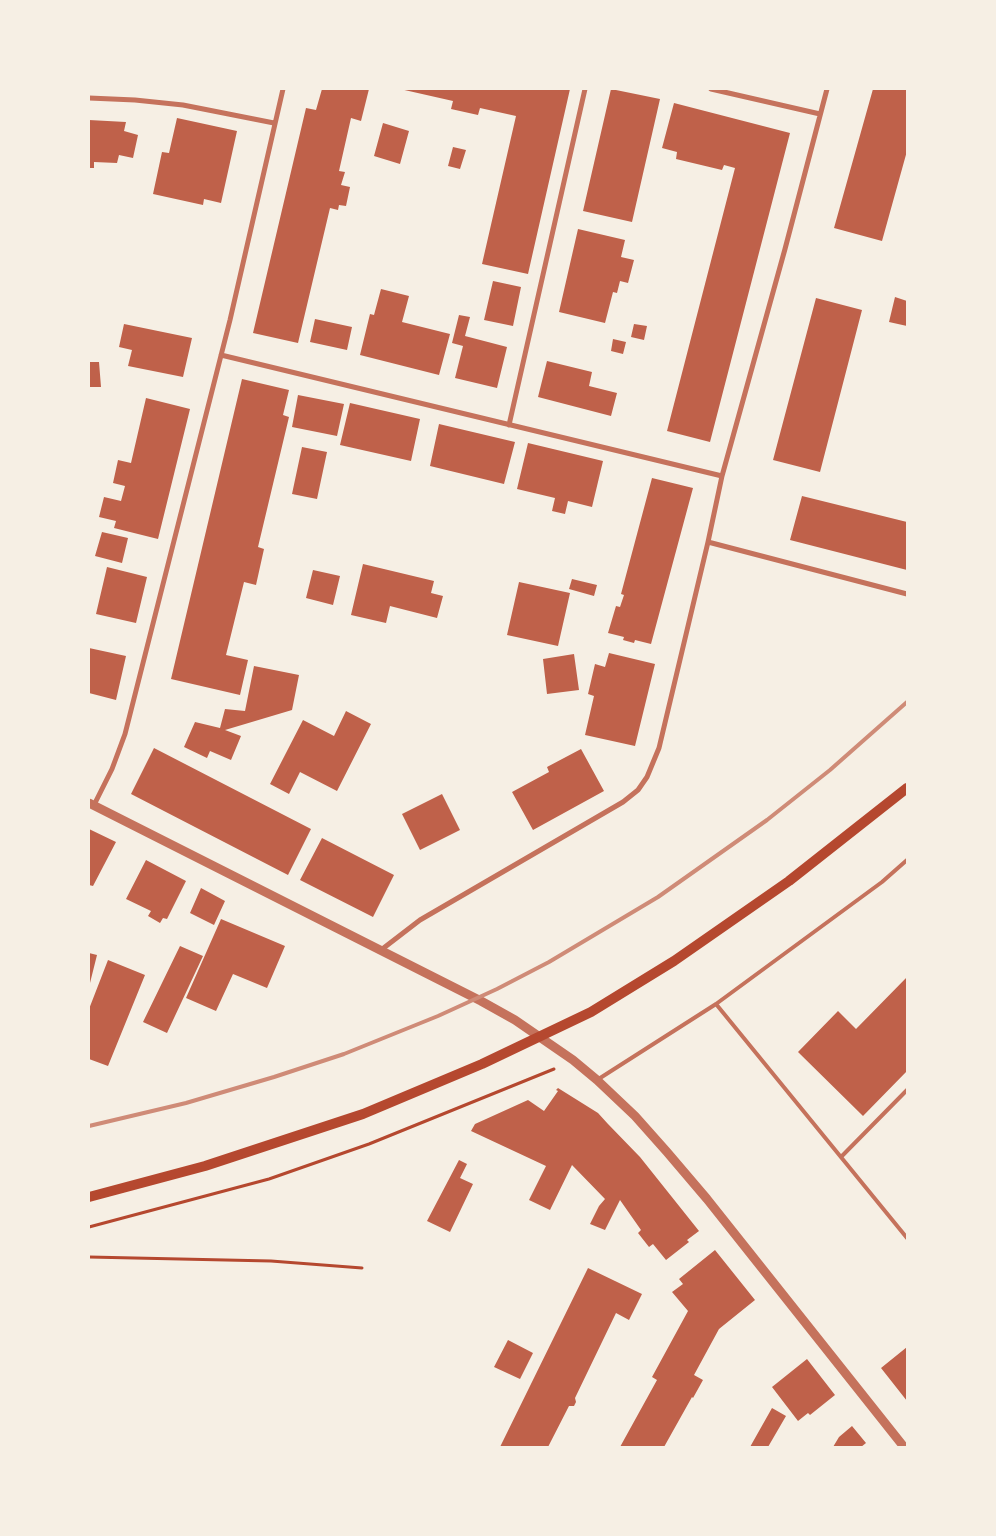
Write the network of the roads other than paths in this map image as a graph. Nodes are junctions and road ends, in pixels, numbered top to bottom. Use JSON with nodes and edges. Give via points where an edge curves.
{"nodes":[{"id":1,"x":282,"y":89,"type":"edge"},
{"id":2,"x":585,"y":89,"type":"edge"},
{"id":3,"x":711,"y":89,"type":"edge"},
{"id":4,"x":827,"y":89,"type":"edge"},
{"id":5,"x":89,"y":98,"type":"edge"},
{"id":6,"x":820,"y":114,"type":"junction"},
{"id":7,"x":274,"y":123,"type":"junction"},
{"id":8,"x":220,"y":355,"type":"junction"},
{"id":9,"x":509,"y":425,"type":"junction"},
{"id":10,"x":722,"y":476,"type":"junction"},
{"id":11,"x":708,"y":542,"type":"junction"},
{"id":12,"x":907,"y":594,"type":"edge"},
{"id":13,"x":907,"y":788,"type":"edge"},
{"id":14,"x":91,"y":804,"type":"edge"},
{"id":15,"x":907,"y":860,"type":"edge"},
{"id":16,"x":381,"y":950,"type":"junction"},
{"id":17,"x":716,"y":1004,"type":"junction"},
{"id":18,"x":597,"y":1080,"type":"junction"},
{"id":19,"x":907,"y":1090,"type":"edge"},
{"id":20,"x":841,"y":1157,"type":"junction"},
{"id":21,"x":89,"y":1196,"type":"edge"},
{"id":22,"x":907,"y":1238,"type":"edge"},
{"id":23,"x":899,"y":1445,"type":"edge"}],
"edges":[{"from":1,"to":7,"type":"street"},
{"from":2,"to":9,"type":"street"},
{"from":3,"to":6,"type":"street"},
{"from":4,"to":6,"type":"street"},
{"from":5,"to":7,"type":"street","via":[[183,105]]},
{"from":6,"to":10,"type":"street"},
{"from":7,"to":8,"type":"street"},
{"from":8,"to":9,"type":"street"},
{"from":8,"to":14,"type":"street","via":[[126,734],[112,769]]},
{"from":9,"to":10,"type":"street"},
{"from":10,"to":11,"type":"street"},
{"from":11,"to":12,"type":"street"},
{"from":11,"to":16,"type":"street","via":[[658,748],[647,777],[638,790],[623,802],[420,920]]},
{"from":13,"to":21,"type":"main road","via":[[781,887],[674,961],[591,1012],[482,1064],[363,1114],[205,1166]]},
{"from":14,"to":16,"type":"street"},
{"from":15,"to":17,"type":"lane","via":[[882,882]]},
{"from":16,"to":18,"type":"street","via":[[515,1020]]},
{"from":17,"to":18,"type":"lane"},
{"from":17,"to":20,"type":"lane"},
{"from":18,"to":23,"type":"street","via":[[635,1116],[707,1199]]},
{"from":19,"to":20,"type":"lane"},
{"from":20,"to":22,"type":"lane"}]}
